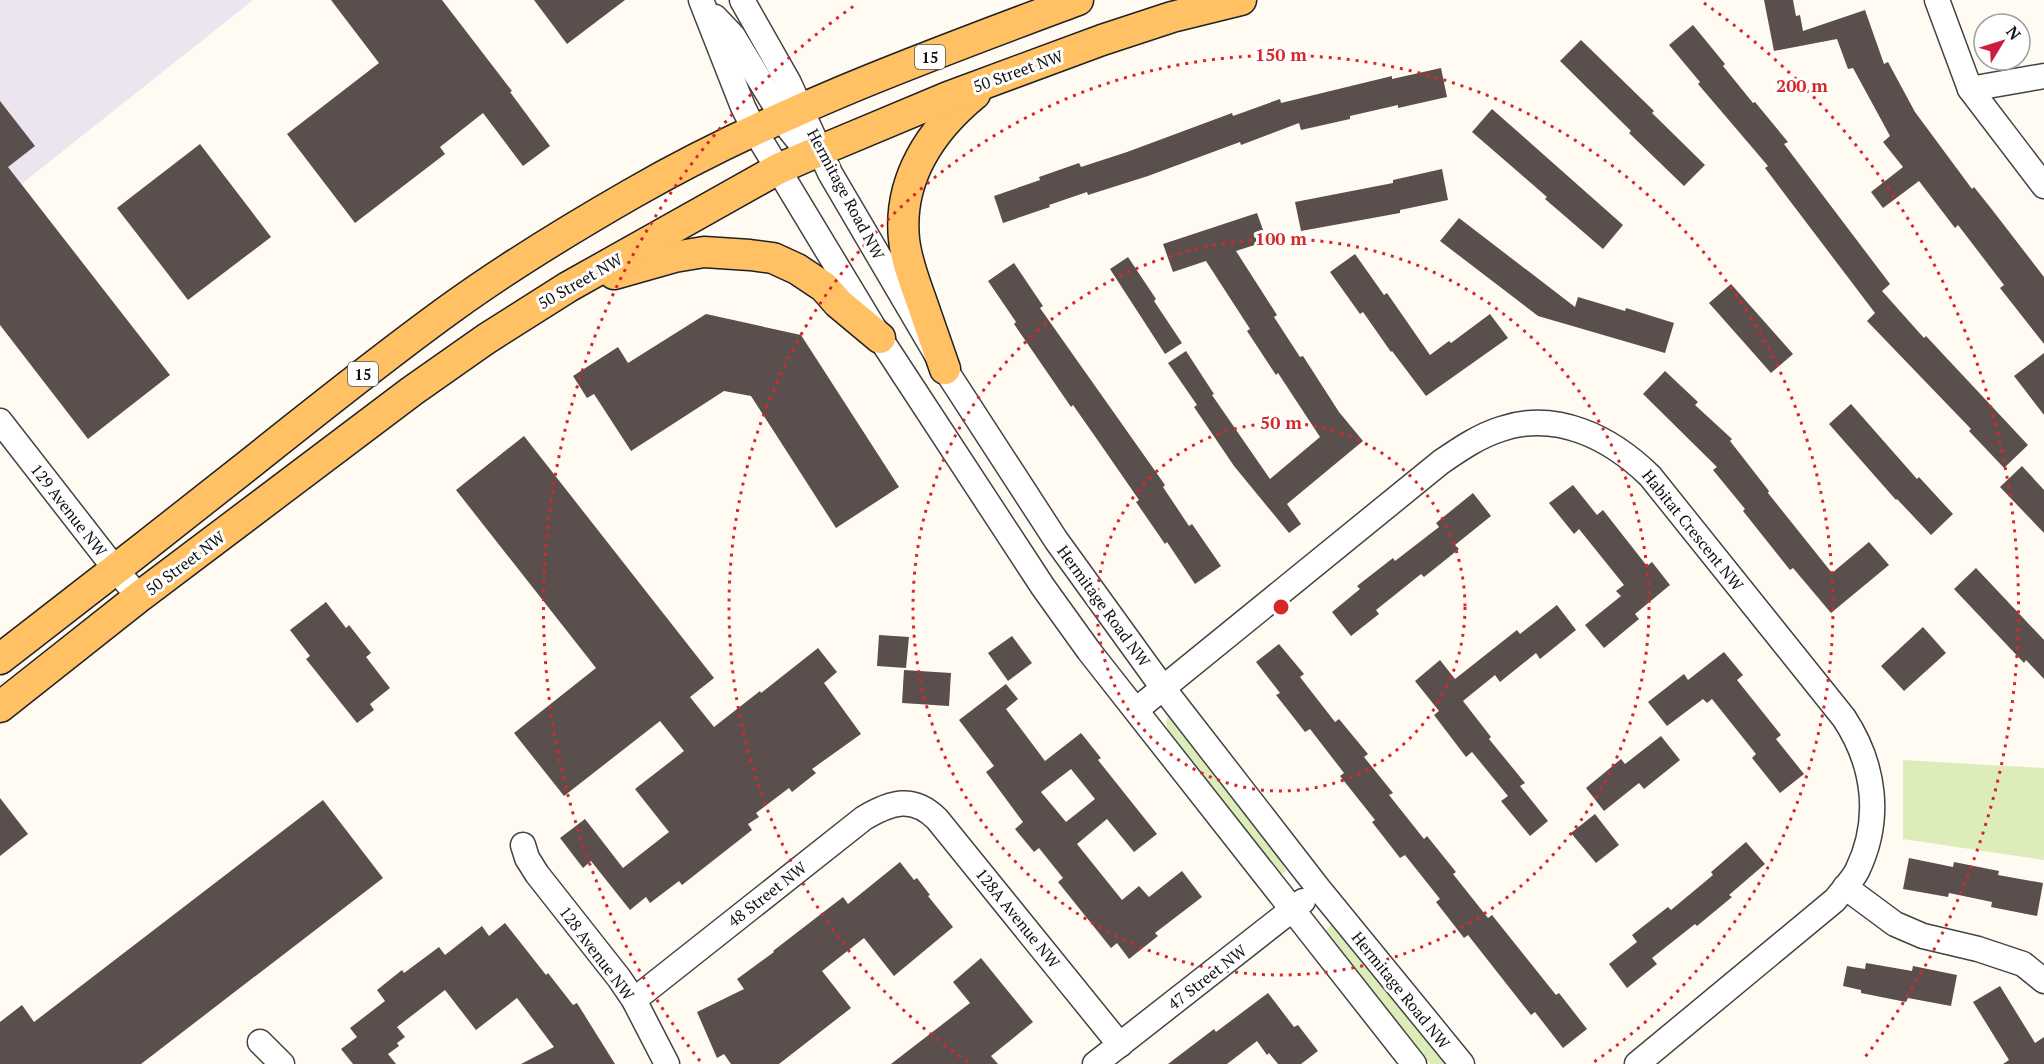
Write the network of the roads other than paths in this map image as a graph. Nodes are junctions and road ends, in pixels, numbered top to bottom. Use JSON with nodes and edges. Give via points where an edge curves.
{"nodes":[{"id":1,"x":742,"y":0,"type":"edge"},
{"id":2,"x":1078,"y":0,"type":"edge"},
{"id":3,"x":1241,"y":0,"type":"edge"},
{"id":4,"x":1937,"y":0,"type":"edge"},
{"id":5,"x":702,"y":1,"type":"edge"},
{"id":6,"x":2044,"y":76,"type":"edge"},
{"id":7,"x":991,"y":81,"type":"junction"},
{"id":8,"x":1970,"y":89,"type":"junction"},
{"id":9,"x":792,"y":114,"type":"junction"},
{"id":10,"x":755,"y":131,"type":"junction"},
{"id":11,"x":819,"y":151,"type":"junction"},
{"id":12,"x":778,"y":169,"type":"junction"},
{"id":13,"x":2042,"y":178,"type":"edge"},
{"id":14,"x":568,"y":287,"type":"junction"},
{"id":15,"x":880,"y":338,"type":"junction"},
{"id":16,"x":945,"y":369,"type":"junction"},
{"id":17,"x":0,"y":421,"type":"edge"},
{"id":18,"x":116,"y":570,"type":"junction"},
{"id":19,"x":139,"y":597,"type":"junction"},
{"id":20,"x":0,"y":659,"type":"edge"},
{"id":21,"x":1163,"y":688,"type":"junction"},
{"id":22,"x":0,"y":707,"type":"edge"},
{"id":23,"x":1136,"y":710,"type":"junction"},
{"id":24,"x":908,"y":803,"type":"joint"},
{"id":25,"x":523,"y":845,"type":"dead end"},
{"id":26,"x":1845,"y":887,"type":"junction"},
{"id":27,"x":1319,"y":889,"type":"junction"},
{"id":28,"x":1292,"y":909,"type":"junction"},
{"id":29,"x":2044,"y":981,"type":"edge"},
{"id":30,"x":634,"y":1000,"type":"junction"},
{"id":31,"x":260,"y":1042,"type":"dead end"},
{"id":32,"x":1120,"y":1045,"type":"junction"},
{"id":33,"x":1648,"y":1060,"type":"edge"},
{"id":34,"x":282,"y":1064,"type":"edge"},
{"id":35,"x":667,"y":1064,"type":"edge"},
{"id":36,"x":1095,"y":1064,"type":"edge"},
{"id":37,"x":1414,"y":1064,"type":"edge"},
{"id":38,"x":1462,"y":1064,"type":"edge"}],
"edges":[{"from":1,"to":9,"type":"street"},
{"from":2,"to":9,"type":"main road","number":"15"},
{"from":3,"to":7,"type":"main road","name":"50 Street NW","via":[[1172,17]]},
{"from":4,"to":8,"type":"street"},
{"from":5,"to":9,"type":"street"},
{"from":5,"to":10,"type":"street"},
{"from":6,"to":8,"type":"street"},
{"from":7,"to":11,"type":"main road","name":"50 Street NW"},
{"from":7,"to":16,"type":"main road","via":[[930,140],[919,158],[906,199],[903,229],[907,256]]},
{"from":8,"to":13,"type":"street"},
{"from":9,"to":10,"type":"main road"},
{"from":9,"to":11,"type":"street","name":"Hermitage Road NW"},
{"from":10,"to":12,"type":"street"},
{"from":10,"to":18,"type":"main road","number":"15","via":[[634,192],[456,304]]},
{"from":11,"to":12,"type":"main road","name":"50 Street NW"},
{"from":11,"to":16,"type":"street","name":"Hermitage Road NW"},
{"from":12,"to":14,"type":"main road","name":"50 Street NW"},
{"from":12,"to":15,"type":"street"},
{"from":14,"to":15,"type":"main road","via":[[704,252],[762,256],[797,269],[824,287]]},
{"from":14,"to":19,"type":"main road","name":"50 Street NW","number":"15","via":[[403,397]]},
{"from":15,"to":23,"type":"street","via":[[1043,587]]},
{"from":16,"to":21,"type":"street","name":"Hermitage Road NW","via":[[1056,540]]},
{"from":17,"to":18,"type":"street","name":"129 Avenue NW"},
{"from":18,"to":19,"type":"street","name":"129 Avenue NW"},
{"from":18,"to":20,"type":"main road","number":"15"},
{"from":19,"to":22,"type":"main road","name":"50 Street NW","number":"15"},
{"from":21,"to":23,"type":"street","name":"Habitat Crescent NW"},
{"from":21,"to":26,"type":"street","name":"Habitat Crescent NW","via":[[1468,444],[1502,429],[1535,423],[1562,425],[1607,442],[1650,476],[1855,734],[1869,772],[1871,826],[1856,873]]},
{"from":21,"to":27,"type":"street","name":"Hermitage Road NW"},
{"from":23,"to":28,"type":"street"},
{"from":24,"to":30,"type":"street","name":"48 Street NW","via":[[893,804],[864,818]]},
{"from":24,"to":32,"type":"street","name":"128A Avenue NW","via":[[937,819]]},
{"from":25,"to":30,"type":"street","name":"128 Avenue NW","via":[[537,874]]},
{"from":26,"to":29,"type":"street","via":[[1894,924],[2023,964]]},
{"from":26,"to":33,"type":"street","name":"Habitat Crescent NW","via":[[1825,910]]},
{"from":27,"to":28,"type":"street","name":"47 Street NW"},
{"from":27,"to":38,"type":"street","name":"Hermitage Road NW"},
{"from":28,"to":32,"type":"street","name":"47 Street NW"},
{"from":28,"to":37,"type":"street"},
{"from":30,"to":35,"type":"street","name":"128 Avenue NW"},
{"from":31,"to":34,"type":"street"},
{"from":32,"to":36,"type":"street","name":"47 Street NW"}]}
